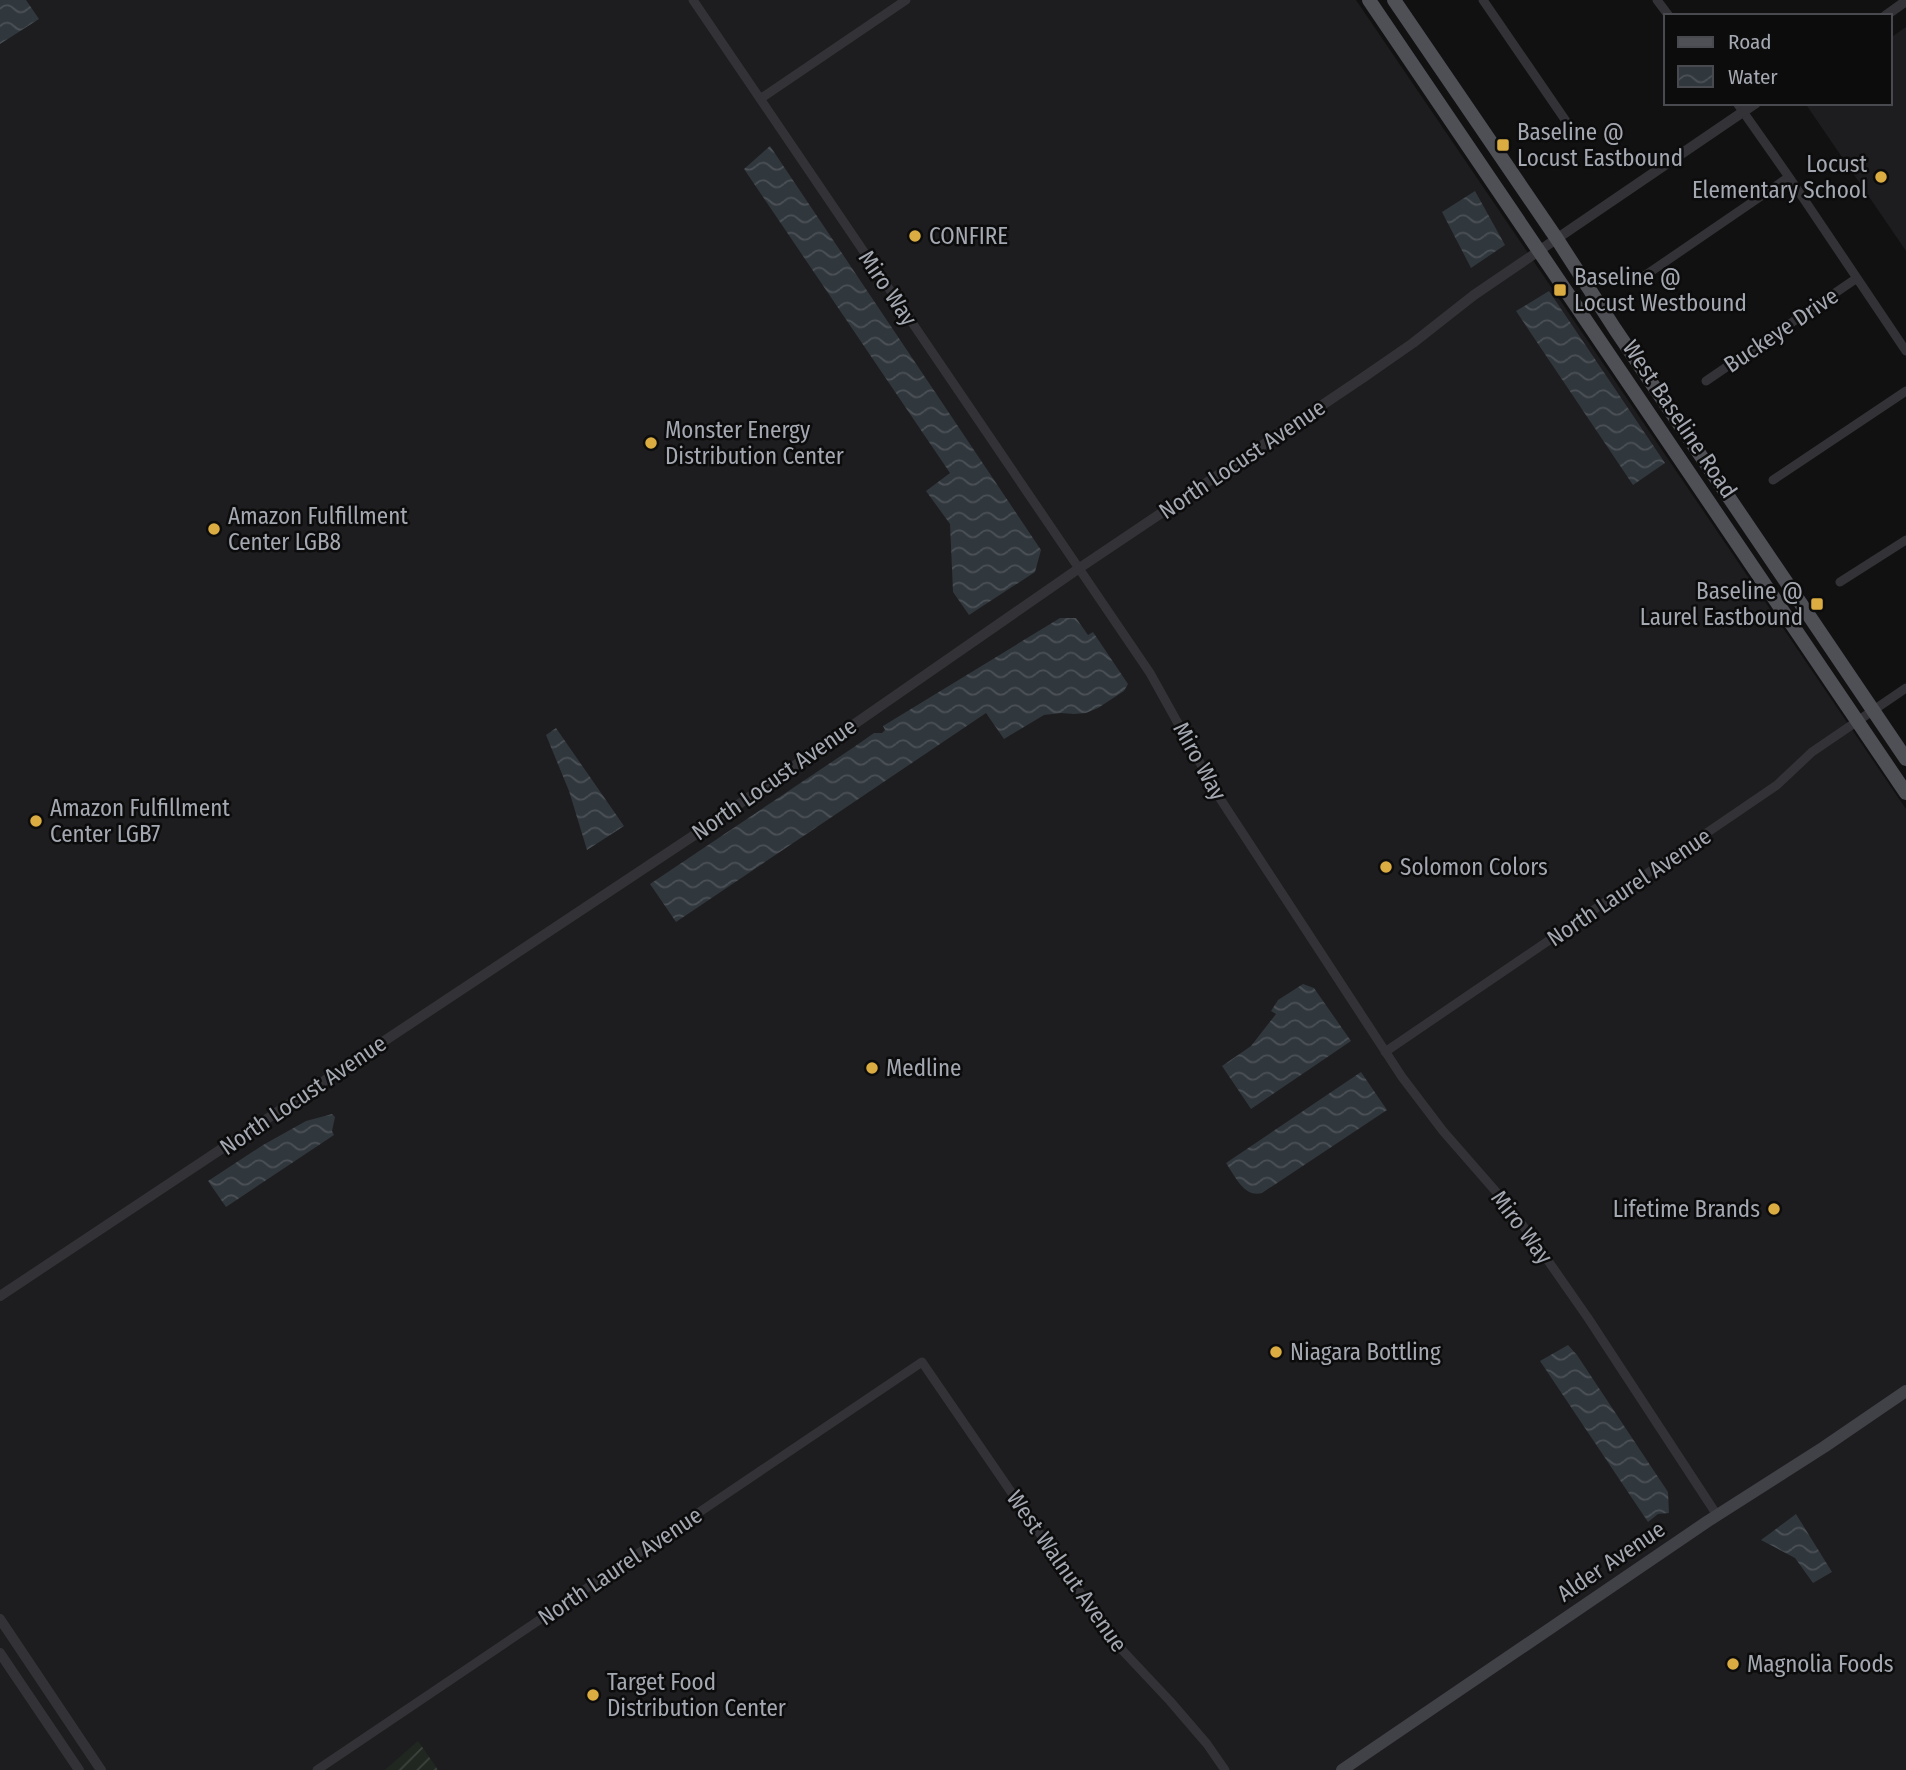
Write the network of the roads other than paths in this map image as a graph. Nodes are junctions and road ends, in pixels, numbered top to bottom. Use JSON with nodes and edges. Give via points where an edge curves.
{"nodes":[{"id":1,"x":693,"y":0,"type":"edge"},
{"id":2,"x":906,"y":0,"type":"edge"},
{"id":3,"x":1369,"y":0,"type":"edge"},
{"id":4,"x":1394,"y":0,"type":"edge"},
{"id":5,"x":1483,"y":0,"type":"edge"},
{"id":6,"x":1906,"y":1,"type":"edge"},
{"id":7,"x":1888,"y":14,"type":"edge"},
{"id":8,"x":760,"y":99,"type":"junction"},
{"id":9,"x":1740,"y":108,"type":"edge"},
{"id":10,"x":1568,"y":124,"type":"dead end"},
{"id":11,"x":1789,"y":177,"type":"junction"},
{"id":12,"x":1557,"y":239,"type":"junction"},
{"id":13,"x":1540,"y":250,"type":"junction"},
{"id":14,"x":1857,"y":278,"type":"junction"},
{"id":15,"x":1637,"y":281,"type":"dead end"},
{"id":16,"x":1906,"y":351,"type":"edge"},
{"id":17,"x":1706,"y":381,"type":"dead end"},
{"id":18,"x":1906,"y":391,"type":"edge"},
{"id":19,"x":1773,"y":480,"type":"dead end"},
{"id":20,"x":1906,"y":540,"type":"edge"},
{"id":21,"x":1078,"y":569,"type":"junction"},
{"id":22,"x":1840,"y":582,"type":"dead end"},
{"id":23,"x":1906,"y":688,"type":"edge"},
{"id":24,"x":1866,"y":715,"type":"junction"},
{"id":25,"x":1906,"y":759,"type":"edge"},
{"id":26,"x":1906,"y":793,"type":"edge"},
{"id":27,"x":1385,"y":1052,"type":"junction"},
{"id":28,"x":0,"y":1296,"type":"edge"},
{"id":29,"x":922,"y":1362,"type":"joint"},
{"id":30,"x":1906,"y":1391,"type":"edge"},
{"id":31,"x":1717,"y":1515,"type":"junction"},
{"id":32,"x":0,"y":1619,"type":"edge"},
{"id":33,"x":0,"y":1653,"type":"edge"},
{"id":34,"x":79,"y":1770,"type":"edge"},
{"id":35,"x":102,"y":1770,"type":"edge"},
{"id":36,"x":317,"y":1770,"type":"edge"},
{"id":37,"x":1225,"y":1770,"type":"edge"},
{"id":38,"x":1342,"y":1770,"type":"edge"}],
"edges":[{"from":1,"to":8,"type":"street","name":"Miro Way"},
{"from":2,"to":8,"type":"street"},
{"from":3,"to":13,"type":"main road","name":"West Baseline Road"},
{"from":4,"to":12,"type":"main road"},
{"from":5,"to":10,"type":"street"},
{"from":6,"to":7,"type":"street"},
{"from":8,"to":21,"type":"street","name":"Miro Way"},
{"from":9,"to":11,"type":"street"},
{"from":9,"to":12,"type":"street","name":"North Locust Avenue"},
{"from":11,"to":14,"type":"street"},
{"from":11,"to":15,"type":"street"},
{"from":12,"to":13,"type":"street","name":"North Locust Avenue"},
{"from":12,"to":24,"type":"main road"},
{"from":13,"to":21,"type":"street","name":"North Locust Avenue","via":[[1364,377]]},
{"from":13,"to":24,"type":"main road","name":"West Baseline Road"},
{"from":14,"to":16,"type":"street"},
{"from":14,"to":17,"type":"street","name":"Buckeye Drive"},
{"from":18,"to":19,"type":"street"},
{"from":20,"to":22,"type":"street"},
{"from":21,"to":27,"type":"street","name":"Miro Way","via":[[1150,673],[1219,797]]},
{"from":21,"to":28,"type":"street","name":"North Locust Avenue","via":[[693,836]]},
{"from":23,"to":24,"type":"street","name":"North Laurel Avenue"},
{"from":24,"to":25,"type":"main road"},
{"from":24,"to":26,"type":"main road","name":"West Baseline Road"},
{"from":24,"to":27,"type":"street","name":"North Laurel Avenue","via":[[1812,752],[1777,785]]},
{"from":27,"to":31,"type":"street","name":"Miro Way","via":[[1435,1121],[1535,1242]]},
{"from":29,"to":36,"type":"street","name":"North Laurel Avenue"},
{"from":29,"to":37,"type":"street","name":"West Walnut Avenue","via":[[1087,1604]]},
{"from":30,"to":31,"type":"main road","name":"Alder Avenue"},
{"from":31,"to":38,"type":"main road","name":"Alder Avenue"},
{"from":32,"to":35,"type":"street"},
{"from":33,"to":34,"type":"street"}]}
